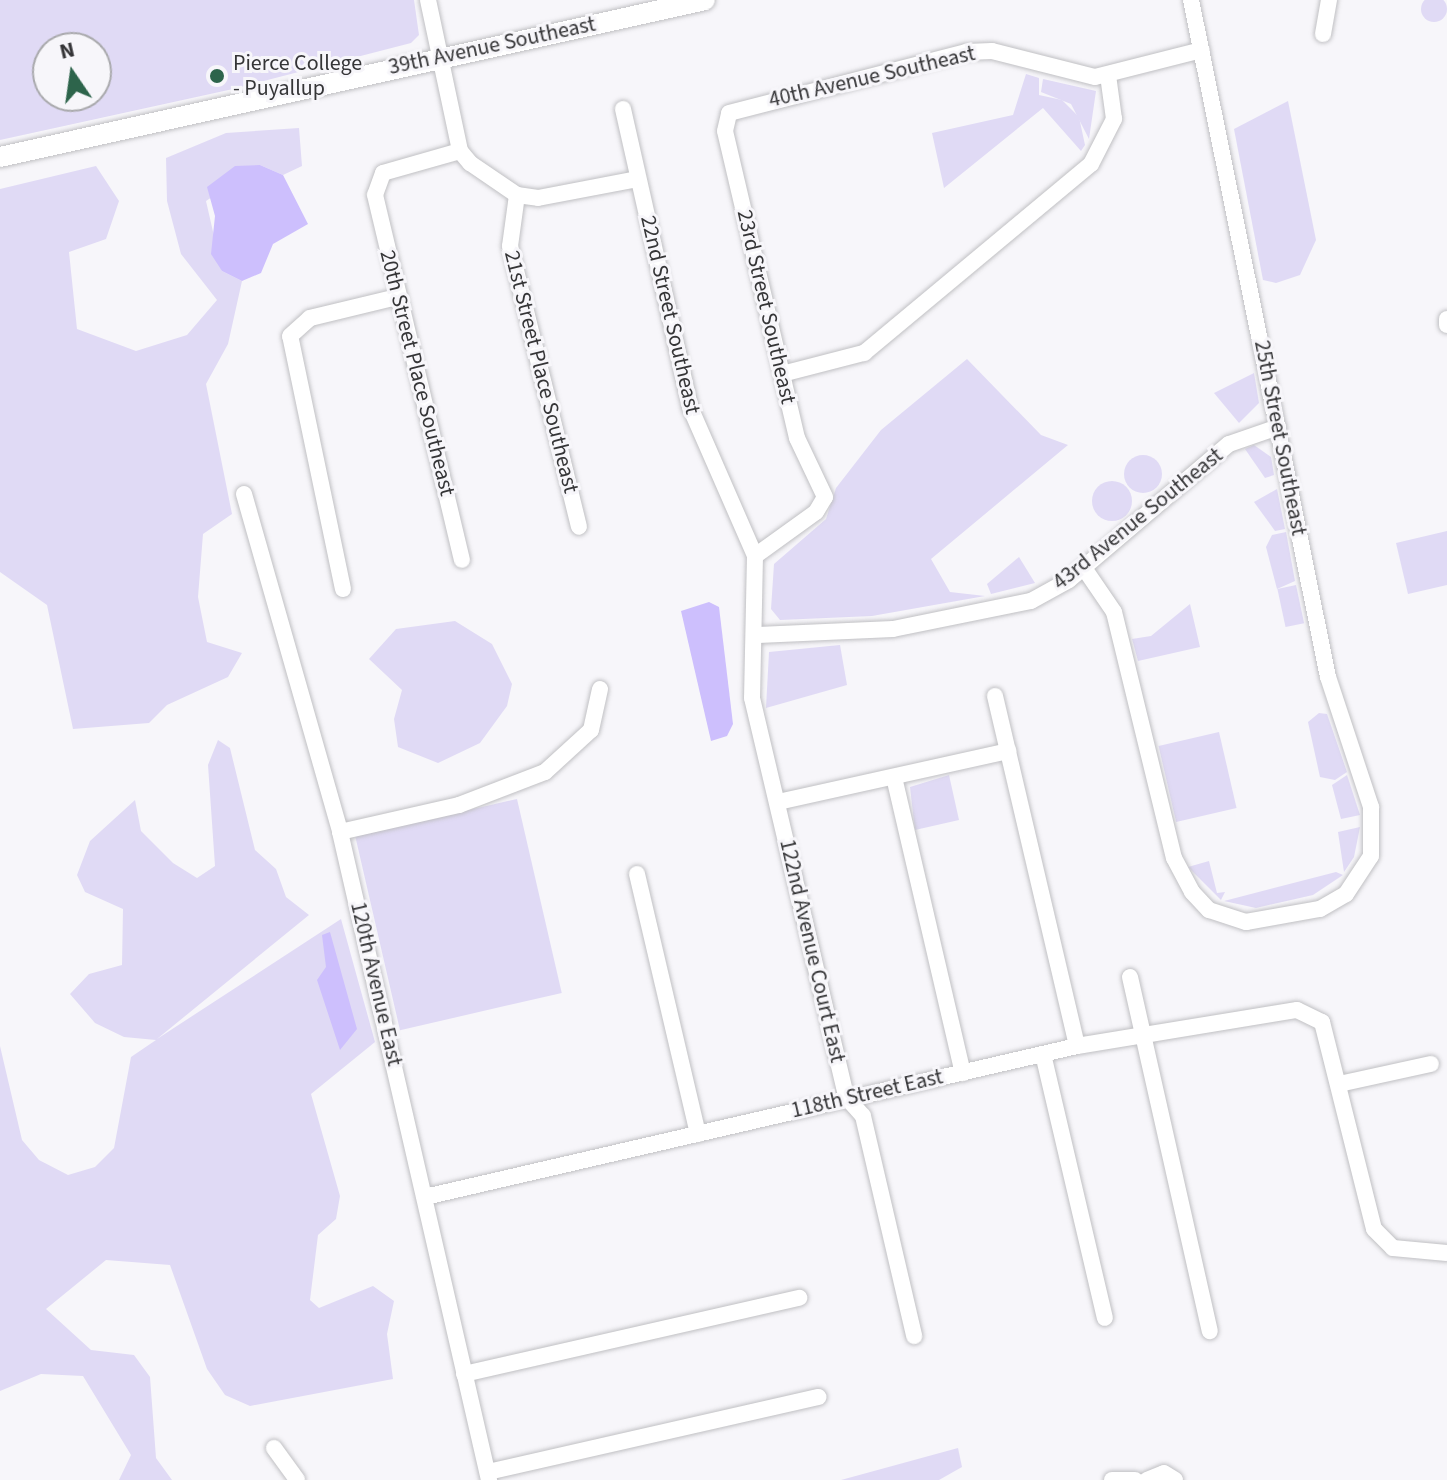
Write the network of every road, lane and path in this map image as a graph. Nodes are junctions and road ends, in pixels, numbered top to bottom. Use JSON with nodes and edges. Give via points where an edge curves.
{"nodes":[{"id":1,"x":428,"y":0,"type":"edge"},
{"id":2,"x":705,"y":0,"type":"edge"},
{"id":3,"x":1191,"y":0,"type":"edge"},
{"id":4,"x":1329,"y":0,"type":"edge"},
{"id":5,"x":1323,"y":34,"type":"dead end"},
{"id":6,"x":1202,"y":50,"type":"junction"},
{"id":7,"x":440,"y":56,"type":"junction"},
{"id":8,"x":1108,"y":75,"type":"junction"},
{"id":9,"x":623,"y":109,"type":"dead end"},
{"id":10,"x":729,"y":113,"type":"joint"},
{"id":11,"x":460,"y":151,"type":"junction"},
{"id":12,"x":0,"y":157,"type":"edge"},
{"id":13,"x":638,"y":179,"type":"junction"},
{"id":14,"x":517,"y":195,"type":"junction"},
{"id":15,"x":397,"y":297,"type":"junction"},
{"id":16,"x":1447,"y":319,"type":"edge"},
{"id":17,"x":1447,"y":325,"type":"edge"},
{"id":18,"x":782,"y":374,"type":"junction"},
{"id":19,"x":1278,"y":427,"type":"junction"},
{"id":20,"x":244,"y":494,"type":"dead end"},
{"id":21,"x":579,"y":527,"type":"dead end"},
{"id":22,"x":755,"y":556,"type":"junction"},
{"id":23,"x":462,"y":560,"type":"dead end"},
{"id":24,"x":1084,"y":568,"type":"junction"},
{"id":25,"x":343,"y":589,"type":"dead end"},
{"id":26,"x":758,"y":635,"type":"junction"},
{"id":27,"x":600,"y":689,"type":"dead end"},
{"id":28,"x":995,"y":696,"type":"dead end"},
{"id":29,"x":765,"y":747,"type":"joint"},
{"id":30,"x":1008,"y":751,"type":"junction"},
{"id":31,"x":894,"y":777,"type":"junction"},
{"id":32,"x":778,"y":802,"type":"junction"},
{"id":33,"x":340,"y":832,"type":"junction"},
{"id":34,"x":637,"y":874,"type":"dead end"},
{"id":35,"x":1130,"y":977,"type":"dead end"},
{"id":36,"x":1141,"y":1034,"type":"junction"},
{"id":37,"x":1077,"y":1046,"type":"junction"},
{"id":38,"x":1043,"y":1054,"type":"junction"},
{"id":39,"x":1431,"y":1064,"type":"dead end"},
{"id":40,"x":963,"y":1073,"type":"junction"},
{"id":41,"x":1339,"y":1084,"type":"junction"},
{"id":42,"x":846,"y":1097,"type":"junction"},
{"id":43,"x":698,"y":1134,"type":"junction"},
{"id":44,"x":425,"y":1197,"type":"junction"},
{"id":45,"x":1447,"y":1253,"type":"edge"},
{"id":46,"x":799,"y":1298,"type":"dead end"},
{"id":47,"x":1105,"y":1318,"type":"dead end"},
{"id":48,"x":1210,"y":1331,"type":"dead end"},
{"id":49,"x":914,"y":1336,"type":"dead end"},
{"id":50,"x":464,"y":1374,"type":"junction"},
{"id":51,"x":819,"y":1397,"type":"dead end"},
{"id":52,"x":274,"y":1448,"type":"dead end"},
{"id":53,"x":488,"y":1476,"type":"edge"},
{"id":54,"x":297,"y":1480,"type":"edge"},
{"id":55,"x":1112,"y":1480,"type":"edge"},
{"id":56,"x":1135,"y":1480,"type":"edge"},
{"id":57,"x":1147,"y":1480,"type":"edge"},
{"id":58,"x":1175,"y":1480,"type":"edge"}],
"edges":[{"from":1,"to":7,"type":"street"},
{"from":2,"to":7,"type":"main road","name":"39th Avenue Southeast"},
{"from":3,"to":6,"type":"street","name":"25th Street Southeast"},
{"from":4,"to":5,"type":"street"},
{"from":6,"to":8,"type":"street","name":"40th Avenue Southeast"},
{"from":6,"to":19,"type":"street","name":"25th Street Southeast"},
{"from":7,"to":11,"type":"street"},
{"from":7,"to":12,"type":"main road","name":"39th Avenue Southeast"},
{"from":8,"to":10,"type":"street","name":"40th Avenue Southeast","via":[[1074,76],[992,51],[966,52]]},
{"from":8,"to":18,"type":"street","via":[[1114,119],[1091,164],[864,353]]},
{"from":9,"to":13,"type":"street","name":"22nd Street Southeast"},
{"from":10,"to":18,"type":"street","name":"23rd Street Southeast","via":[[725,131]]},
{"from":11,"to":14,"type":"street"},
{"from":11,"to":15,"type":"street","name":"20th Street Place Southeast","via":[[383,173],[376,186]]},
{"from":13,"to":14,"type":"street","via":[[553,198]]},
{"from":13,"to":22,"type":"street","name":"22nd Street Southeast","via":[[693,417]]},
{"from":14,"to":21,"type":"street","name":"21st Street Place Southeast","via":[[510,246]]},
{"from":15,"to":23,"type":"street","name":"20th Street Place Southeast"},
{"from":15,"to":25,"type":"street","via":[[310,318],[290,336]]},
{"from":16,"to":17,"type":"street"},
{"from":18,"to":22,"type":"street","name":"23rd Street Southeast","via":[[801,451],[825,497],[816,512]]},
{"from":19,"to":24,"type":"street","name":"43rd Avenue Southeast","via":[[1229,444]]},
{"from":19,"to":24,"type":"street","name":"25th Street Southeast","via":[[1328,677],[1371,807],[1366,872],[1320,909],[1246,922],[1209,910],[1174,858],[1114,612]]},
{"from":20,"to":33,"type":"street","name":"120th Avenue East"},
{"from":22,"to":26,"type":"street","name":"22nd Street Southeast"},
{"from":24,"to":26,"type":"street","name":"43rd Avenue Southeast","via":[[1046,594],[1002,609],[862,633]]},
{"from":26,"to":29,"type":"street","name":"22nd Street Southeast","via":[[751,686]]},
{"from":27,"to":33,"type":"street","via":[[591,730],[545,772],[459,805]]},
{"from":28,"to":30,"type":"street"},
{"from":29,"to":32,"type":"street","name":"122nd Avenue Court East"},
{"from":30,"to":31,"type":"street"},
{"from":30,"to":37,"type":"street"},
{"from":31,"to":32,"type":"street"},
{"from":31,"to":40,"type":"street"},
{"from":32,"to":42,"type":"street","name":"122nd Avenue Court East"},
{"from":33,"to":44,"type":"street","name":"120th Avenue East"},
{"from":34,"to":43,"type":"street"},
{"from":35,"to":36,"type":"street"},
{"from":36,"to":37,"type":"street","name":"118th Street East"},
{"from":36,"to":41,"type":"street","name":"118th Street East","via":[[1297,1010],[1322,1022]]},
{"from":36,"to":48,"type":"street"},
{"from":37,"to":38,"type":"street","name":"118th Street East"},
{"from":38,"to":40,"type":"street","name":"118th Street East"},
{"from":38,"to":47,"type":"street"},
{"from":39,"to":41,"type":"street"},
{"from":40,"to":42,"type":"street","name":"118th Street East"},
{"from":41,"to":45,"type":"street","via":[[1374,1229],[1393,1248]]},
{"from":42,"to":43,"type":"street","name":"118th Street East"},
{"from":42,"to":49,"type":"street","name":"122nd Avenue Court East","via":[[863,1116]]},
{"from":43,"to":44,"type":"street","name":"118th Street East"},
{"from":44,"to":50,"type":"street","name":"120th Avenue East"},
{"from":46,"to":50,"type":"street"},
{"from":50,"to":53,"type":"street","name":"120th Avenue East"},
{"from":51,"to":53,"type":"street"},
{"from":52,"to":54,"type":"street"},
{"from":55,"to":56,"type":"street"},
{"from":57,"to":58,"type":"street","via":[[1164,1473]]}]}
